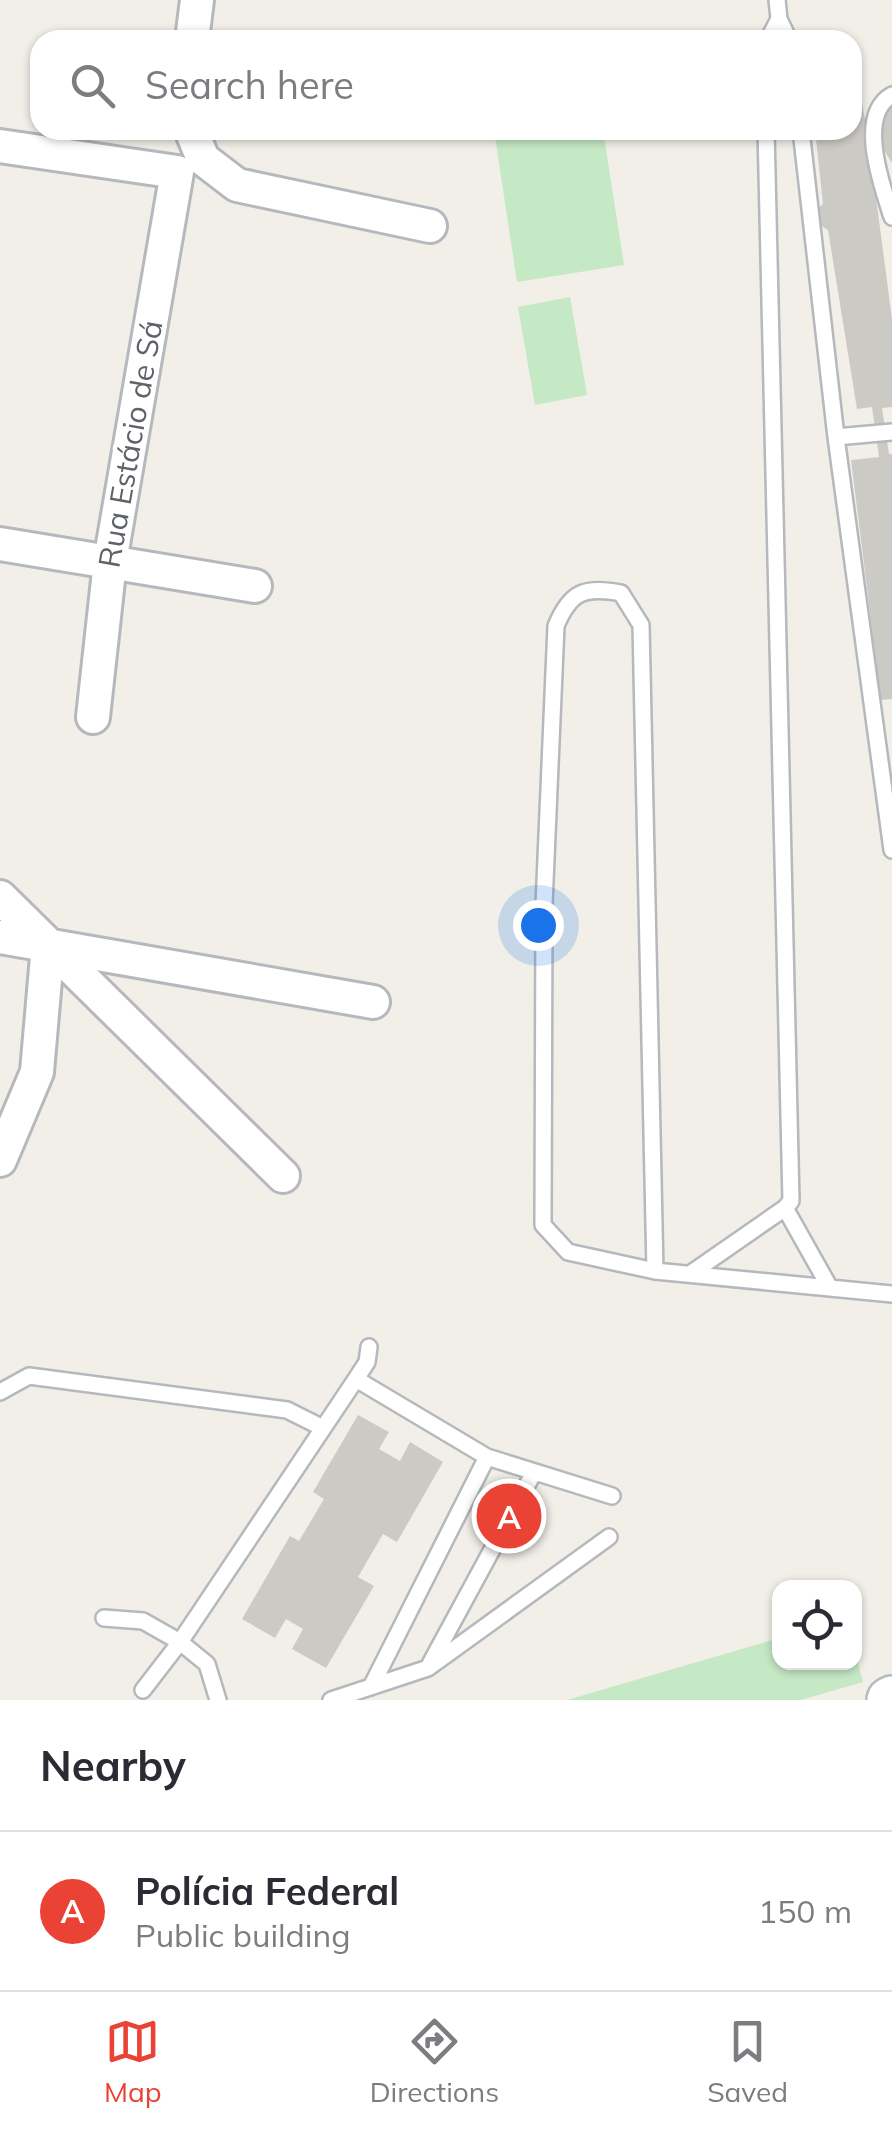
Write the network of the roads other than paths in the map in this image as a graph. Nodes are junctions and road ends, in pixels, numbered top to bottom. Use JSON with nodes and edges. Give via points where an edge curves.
{"nodes":[{"id":1,"x":197,"y":0,"type":"edge"},
{"id":2,"x":776,"y":0,"type":"edge"},
{"id":3,"x":779,"y":18,"type":"junction"},
{"id":4,"x":193,"y":30,"type":"edge"},
{"id":5,"x":773,"y":30,"type":"edge"},
{"id":6,"x":784,"y":30,"type":"edge"},
{"id":7,"x":892,"y":95,"type":"edge"},
{"id":8,"x":195,"y":140,"type":"edge"},
{"id":9,"x":766,"y":140,"type":"edge"},
{"id":10,"x":802,"y":140,"type":"edge"},
{"id":11,"x":0,"y":146,"type":"edge"},
{"id":12,"x":892,"y":217,"type":"edge"},
{"id":13,"x":430,"y":226,"type":"dead end"},
{"id":14,"x":892,"y":432,"type":"edge"},
{"id":15,"x":836,"y":437,"type":"junction"},
{"id":16,"x":0,"y":544,"type":"edge"},
{"id":17,"x":110,"y":562,"type":"junction"},
{"id":18,"x":255,"y":586,"type":"dead end"},
{"id":19,"x":94,"y":717,"type":"dead end"},
{"id":20,"x":892,"y":850,"type":"edge"},
{"id":21,"x":0,"y":898,"type":"edge"},
{"id":22,"x":0,"y":938,"type":"edge"},
{"id":23,"x":48,"y":945,"type":"junction"},
{"id":24,"x":373,"y":1002,"type":"dead end"},
{"id":25,"x":0,"y":1160,"type":"edge"},
{"id":26,"x":283,"y":1176,"type":"dead end"},
{"id":27,"x":785,"y":1208,"type":"junction"},
{"id":28,"x":655,"y":1270,"type":"junction"},
{"id":29,"x":690,"y":1274,"type":"junction"},
{"id":30,"x":830,"y":1288,"type":"junction"},
{"id":31,"x":892,"y":1294,"type":"edge"},
{"id":32,"x":369,"y":1347,"type":"dead end"},
{"id":33,"x":356,"y":1379,"type":"junction"},
{"id":34,"x":0,"y":1392,"type":"edge"},
{"id":35,"x":323,"y":1428,"type":"junction"},
{"id":36,"x":487,"y":1458,"type":"junction"},
{"id":37,"x":534,"y":1474,"type":"junction"},
{"id":38,"x":612,"y":1496,"type":"dead end"},
{"id":39,"x":609,"y":1537,"type":"dead end"},
{"id":40,"x":104,"y":1618,"type":"dead end"},
{"id":41,"x":180,"y":1642,"type":"junction"},
{"id":42,"x":428,"y":1668,"type":"junction"},
{"id":43,"x":371,"y":1687,"type":"junction"},
{"id":44,"x":143,"y":1690,"type":"dead end"},
{"id":45,"x":218,"y":1700,"type":"edge"},
{"id":46,"x":331,"y":1700,"type":"edge"}],
"edges":[{"from":1,"to":4,"type":"street"},
{"from":2,"to":3,"type":"lane"},
{"from":3,"to":5,"type":"lane"},
{"from":3,"to":6,"type":"lane"},
{"from":7,"to":12,"type":"lane","via":[[873,119],[879,177]]},
{"from":8,"to":13,"type":"street","via":[[203,159],[237,185]]},
{"from":9,"to":27,"type":"lane","via":[[791,1201]]},
{"from":10,"to":15,"type":"lane"},
{"from":11,"to":17,"type":"street","name":"Rua Estácio de Sá","via":[[177,172]]},
{"from":14,"to":15,"type":"lane"},
{"from":15,"to":20,"type":"lane"},
{"from":16,"to":17,"type":"street"},
{"from":17,"to":18,"type":"street"},
{"from":17,"to":19,"type":"street","name":"Rua Estácio de Sá"},
{"from":21,"to":23,"type":"street"},
{"from":22,"to":23,"type":"street"},
{"from":23,"to":24,"type":"street"},
{"from":23,"to":25,"type":"street","via":[[37,1072]]},
{"from":23,"to":26,"type":"street"},
{"from":27,"to":29,"type":"lane"},
{"from":27,"to":30,"type":"lane"},
{"from":28,"to":28,"type":"lane","via":[[641,625],[620,592],[601,589],[580,592],[565,604],[556,626],[544,905],[543,1225],[568,1252]]},
{"from":28,"to":29,"type":"lane"},
{"from":29,"to":30,"type":"lane"},
{"from":30,"to":31,"type":"lane"},
{"from":32,"to":33,"type":"lane"},
{"from":33,"to":35,"type":"lane"},
{"from":33,"to":36,"type":"lane"},
{"from":34,"to":35,"type":"lane","via":[[29,1376],[287,1410]]},
{"from":35,"to":41,"type":"lane"},
{"from":36,"to":37,"type":"lane"},
{"from":36,"to":43,"type":"lane"},
{"from":37,"to":38,"type":"lane"},
{"from":37,"to":42,"type":"lane"},
{"from":39,"to":42,"type":"lane"},
{"from":40,"to":41,"type":"lane","via":[[143,1621]]},
{"from":41,"to":44,"type":"lane"},
{"from":41,"to":45,"type":"lane","via":[[207,1664]]},
{"from":42,"to":43,"type":"lane"},
{"from":43,"to":46,"type":"lane"}]}
